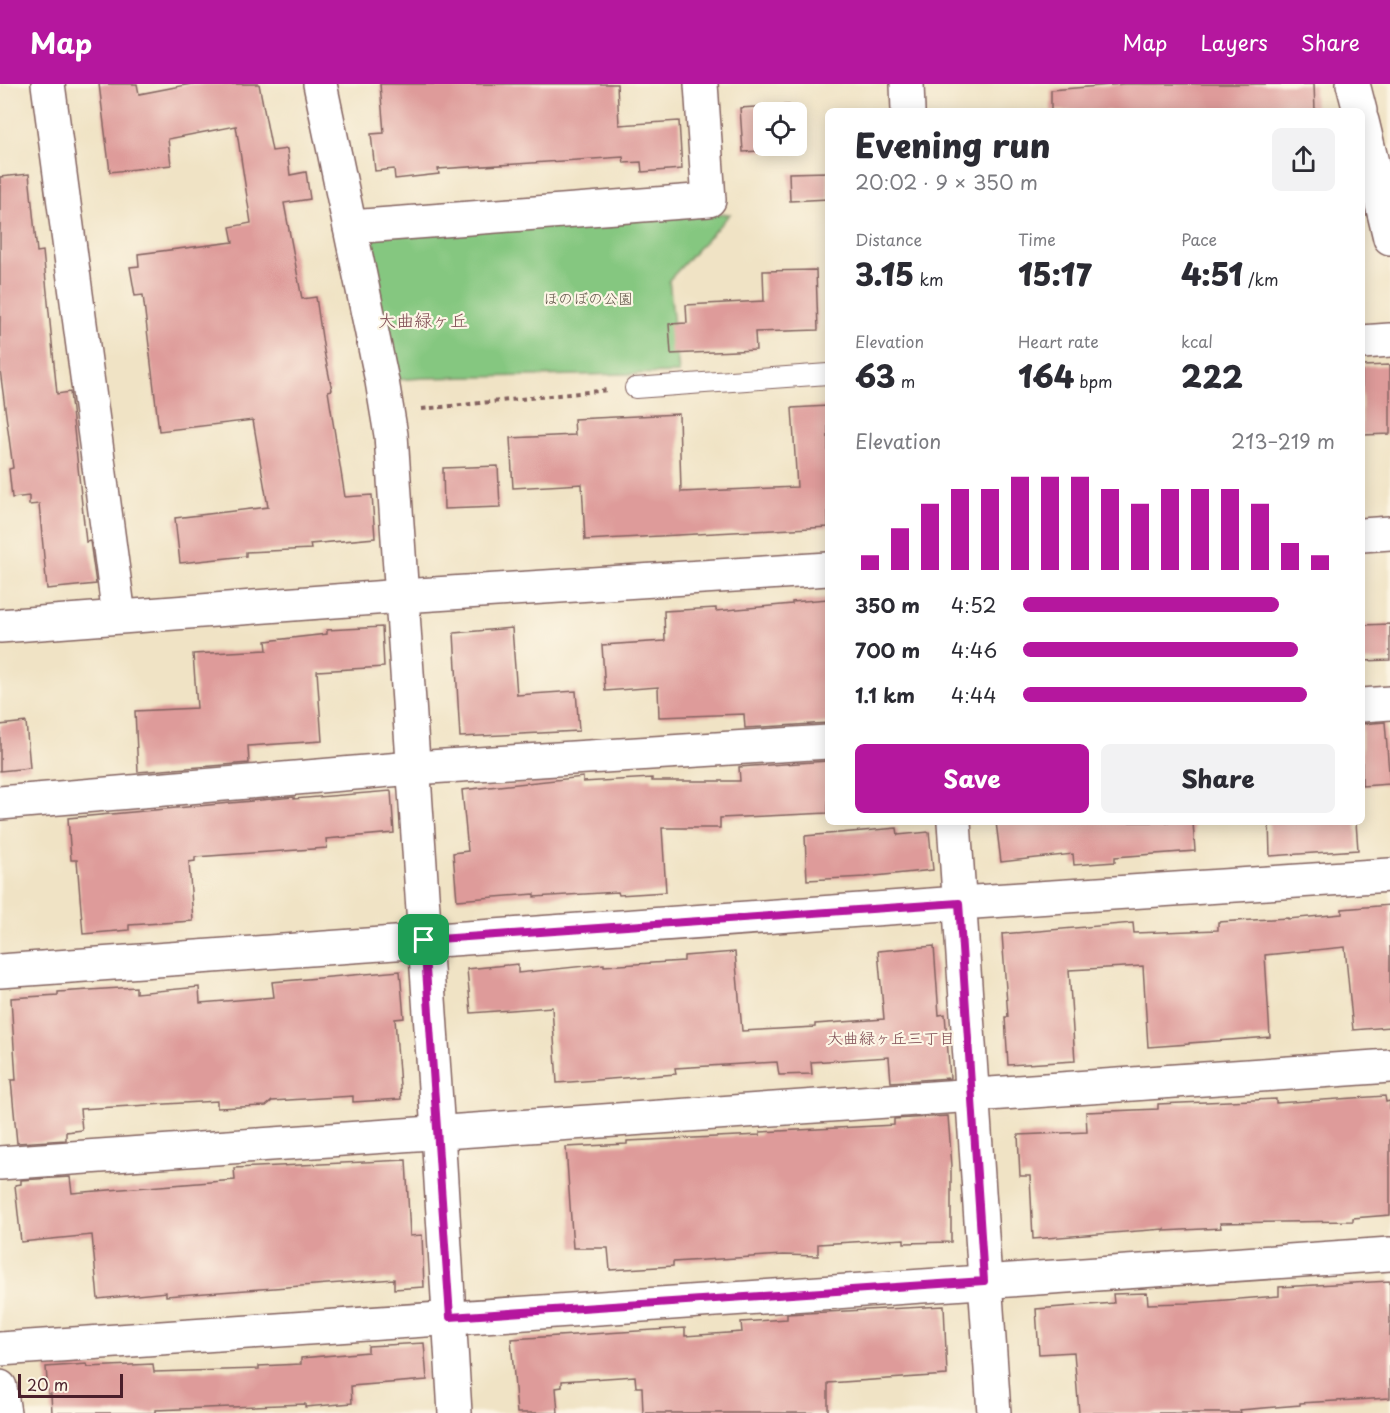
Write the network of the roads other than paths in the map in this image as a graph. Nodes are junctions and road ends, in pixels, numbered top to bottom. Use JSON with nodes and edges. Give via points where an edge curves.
{"nodes":[{"id":1,"x":48,"y":84,"type":"edge"},
{"id":2,"x":320,"y":84,"type":"edge"},
{"id":3,"x":701,"y":84,"type":"edge"},
{"id":4,"x":907,"y":84,"type":"edge"},
{"id":5,"x":1353,"y":84,"type":"edge"},
{"id":6,"x":909,"y":108,"type":"edge"},
{"id":7,"x":1359,"y":108,"type":"edge"},
{"id":8,"x":1366,"y":157,"type":"edge"},
{"id":9,"x":350,"y":227,"type":"junction"},
{"id":10,"x":1390,"y":238,"type":"edge"},
{"id":11,"x":1390,"y":340,"type":"edge"},
{"id":12,"x":1365,"y":342,"type":"edge"},
{"id":13,"x":825,"y":374,"type":"edge"},
{"id":14,"x":635,"y":388,"type":"road end"},
{"id":15,"x":1390,"y":533,"type":"edge"},
{"id":16,"x":1365,"y":535,"type":"edge"},
{"id":17,"x":825,"y":569,"type":"edge"},
{"id":18,"x":402,"y":596,"type":"junction"},
{"id":19,"x":119,"y":616,"type":"junction"},
{"id":20,"x":0,"y":626,"type":"edge"},
{"id":21,"x":1390,"y":704,"type":"edge"},
{"id":22,"x":1365,"y":705,"type":"edge"},
{"id":23,"x":825,"y":742,"type":"edge"},
{"id":24,"x":413,"y":768,"type":"junction"},
{"id":25,"x":0,"y":803,"type":"edge"},
{"id":26,"x":954,"y":825,"type":"edge"},
{"id":27,"x":1390,"y":875,"type":"edge"},
{"id":28,"x":959,"y":903,"type":"junction"},
{"id":29,"x":424,"y":940,"type":"junction"},
{"id":30,"x":0,"y":972,"type":"edge"},
{"id":31,"x":1390,"y":1066,"type":"edge"},
{"id":32,"x":972,"y":1094,"type":"junction"},
{"id":33,"x":438,"y":1132,"type":"junction"},
{"id":34,"x":0,"y":1163,"type":"edge"},
{"id":35,"x":1390,"y":1254,"type":"edge"},
{"id":36,"x":984,"y":1281,"type":"junction"},
{"id":37,"x":450,"y":1317,"type":"junction"},
{"id":38,"x":0,"y":1349,"type":"edge"},
{"id":39,"x":0,"y":1387,"type":"edge"},
{"id":40,"x":4,"y":1413,"type":"edge"},
{"id":41,"x":455,"y":1413,"type":"edge"},
{"id":42,"x":994,"y":1413,"type":"edge"}],
"edges":[{"from":1,"to":19,"type":"street"},
{"from":2,"to":9,"type":"street"},
{"from":3,"to":9,"type":"street","via":[[709,200]]},
{"from":4,"to":6,"type":"street"},
{"from":5,"to":7,"type":"street"},
{"from":8,"to":10,"type":"street"},
{"from":9,"to":18,"type":"street","via":[[388,412]]},
{"from":11,"to":12,"type":"street"},
{"from":13,"to":14,"type":"lane"},
{"from":15,"to":16,"type":"street"},
{"from":17,"to":18,"type":"street"},
{"from":18,"to":19,"type":"street"},
{"from":18,"to":24,"type":"street"},
{"from":19,"to":20,"type":"street"},
{"from":21,"to":22,"type":"street"},
{"from":23,"to":24,"type":"street"},
{"from":24,"to":25,"type":"street"},
{"from":24,"to":29,"type":"street"},
{"from":26,"to":28,"type":"street"},
{"from":27,"to":28,"type":"street"},
{"from":28,"to":29,"type":"street"},
{"from":28,"to":32,"type":"street"},
{"from":29,"to":30,"type":"street"},
{"from":29,"to":33,"type":"street"},
{"from":31,"to":32,"type":"street"},
{"from":32,"to":33,"type":"street"},
{"from":32,"to":36,"type":"street"},
{"from":33,"to":34,"type":"street"},
{"from":33,"to":37,"type":"street"},
{"from":35,"to":36,"type":"street"},
{"from":36,"to":37,"type":"street"},
{"from":36,"to":42,"type":"street"},
{"from":37,"to":38,"type":"street"},
{"from":37,"to":41,"type":"street"},
{"from":39,"to":40,"type":"street"}]}
